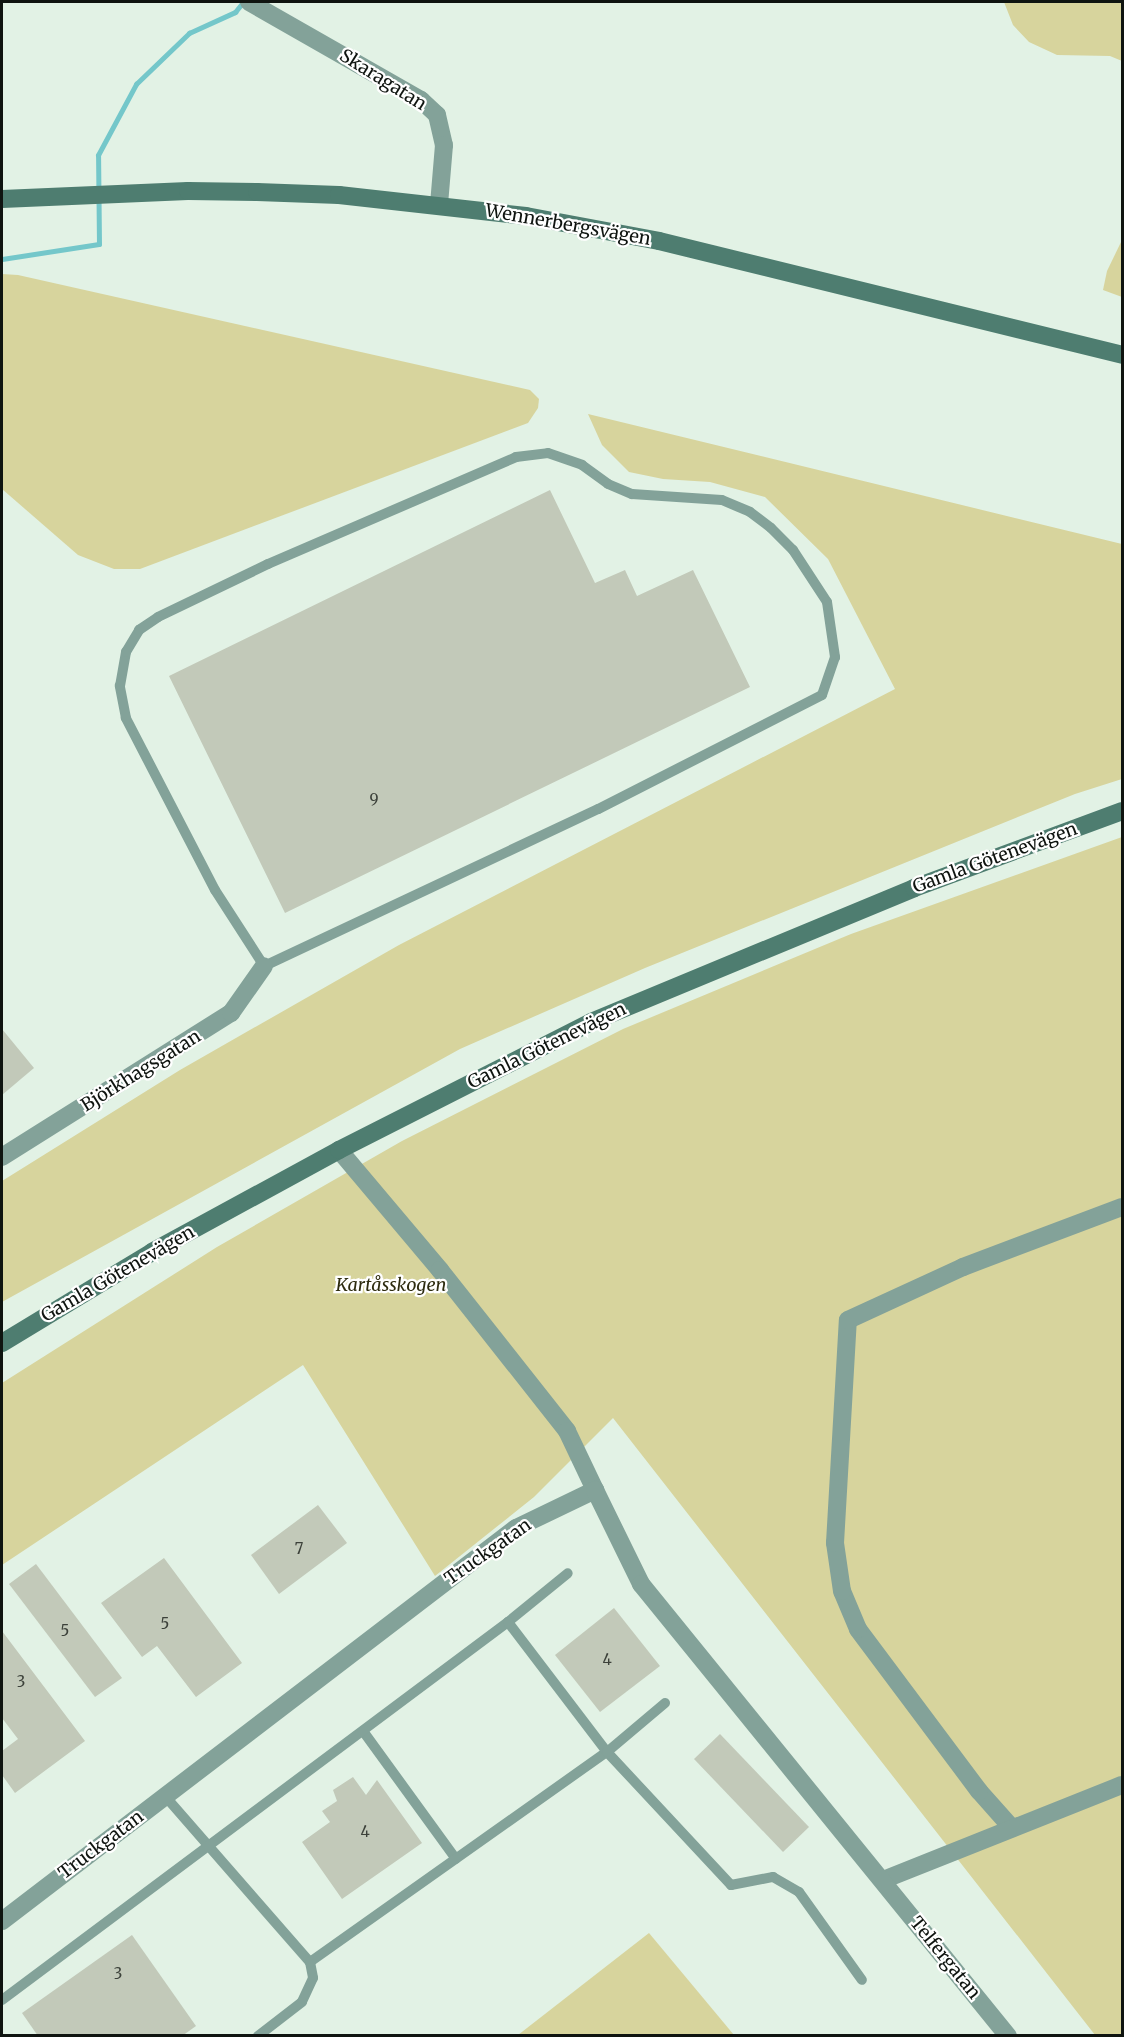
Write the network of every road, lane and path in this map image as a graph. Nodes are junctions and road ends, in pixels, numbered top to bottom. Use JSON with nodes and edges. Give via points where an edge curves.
{"nodes":[{"id":1,"x":249,"y":2,"type":"edge"},
{"id":2,"x":2,"y":199,"type":"edge"},
{"id":3,"x":439,"y":205,"type":"junction"},
{"id":4,"x":1122,"y":355,"type":"edge"},
{"id":5,"x":1122,"y":811,"type":"edge"},
{"id":6,"x":264,"y":966,"type":"junction"},
{"id":7,"x":339,"y":1150,"type":"junction"},
{"id":8,"x":2,"y":1157,"type":"edge"},
{"id":9,"x":1122,"y":1207,"type":"edge"},
{"id":10,"x":2,"y":1343,"type":"edge"},
{"id":11,"x":595,"y":1490,"type":"junction"},
{"id":12,"x":568,"y":1573,"type":"dead end"},
{"id":13,"x":508,"y":1622,"type":"junction"},
{"id":14,"x":665,"y":1703,"type":"dead end"},
{"id":15,"x":363,"y":1731,"type":"junction"},
{"id":16,"x":607,"y":1752,"type":"junction"},
{"id":17,"x":1122,"y":1785,"type":"edge"},
{"id":18,"x":165,"y":1796,"type":"junction"},
{"id":19,"x":1011,"y":1827,"type":"junction"},
{"id":20,"x":209,"y":1847,"type":"junction"},
{"id":21,"x":456,"y":1859,"type":"junction"},
{"id":22,"x":883,"y":1880,"type":"junction"},
{"id":23,"x":2,"y":1921,"type":"edge"},
{"id":24,"x":310,"y":1962,"type":"junction"},
{"id":25,"x":862,"y":1980,"type":"dead end"},
{"id":26,"x":2,"y":2000,"type":"edge"},
{"id":27,"x":258,"y":2036,"type":"edge"},
{"id":28,"x":1008,"y":2036,"type":"edge"}],
"edges":[{"from":1,"to":3,"type":"street","name":"Skaragatan","via":[[421,100],[437,115],[444,145]]},
{"from":2,"to":3,"type":"street","name":"Wennerbergsvägen","via":[[188,191],[339,195]]},
{"from":3,"to":4,"type":"street","name":"Wennerbergsvägen","via":[[647,238]]},
{"from":5,"to":7,"type":"street","name":"Gamla Götenevägen","via":[[914,888],[591,1022]]},
{"from":6,"to":6,"type":"lane","via":[[390,909],[807,706],[822,695],[835,657],[827,602],[814,578],[786,543],[750,512],[722,500],[696,496],[632,494],[608,484],[582,465],[548,453],[516,457],[268,564],[148,623],[126,652],[120,686],[126,718],[215,890]]},
{"from":6,"to":8,"type":"street","name":"Björkhagsgatan","via":[[231,1013]]},
{"from":7,"to":10,"type":"street","name":"Gamla Götenevägen","via":[[152,1252]]},
{"from":7,"to":11,"type":"street","via":[[567,1431]]},
{"from":9,"to":19,"type":"street","via":[[963,1268],[848,1320],[835,1543],[842,1591],[870,1646],[979,1791]]},
{"from":11,"to":18,"type":"street","name":"Truckgatan","via":[[516,1528]]},
{"from":11,"to":22,"type":"street","via":[[641,1584]]},
{"from":12,"to":13,"type":"lane"},
{"from":13,"to":15,"type":"lane"},
{"from":13,"to":16,"type":"lane"},
{"from":14,"to":16,"type":"lane"},
{"from":15,"to":20,"type":"lane"},
{"from":15,"to":21,"type":"lane"},
{"from":16,"to":21,"type":"lane"},
{"from":16,"to":25,"type":"lane","via":[[731,1885],[773,1877],[799,1892]]},
{"from":17,"to":19,"type":"street"},
{"from":18,"to":20,"type":"lane"},
{"from":18,"to":23,"type":"street","name":"Truckgatan"},
{"from":19,"to":22,"type":"street"},
{"from":20,"to":24,"type":"lane"},
{"from":20,"to":26,"type":"lane"},
{"from":21,"to":24,"type":"lane"},
{"from":22,"to":28,"type":"street","name":"Telfergatan"},
{"from":24,"to":27,"type":"lane","via":[[313,1978],[302,2002]]}]}
